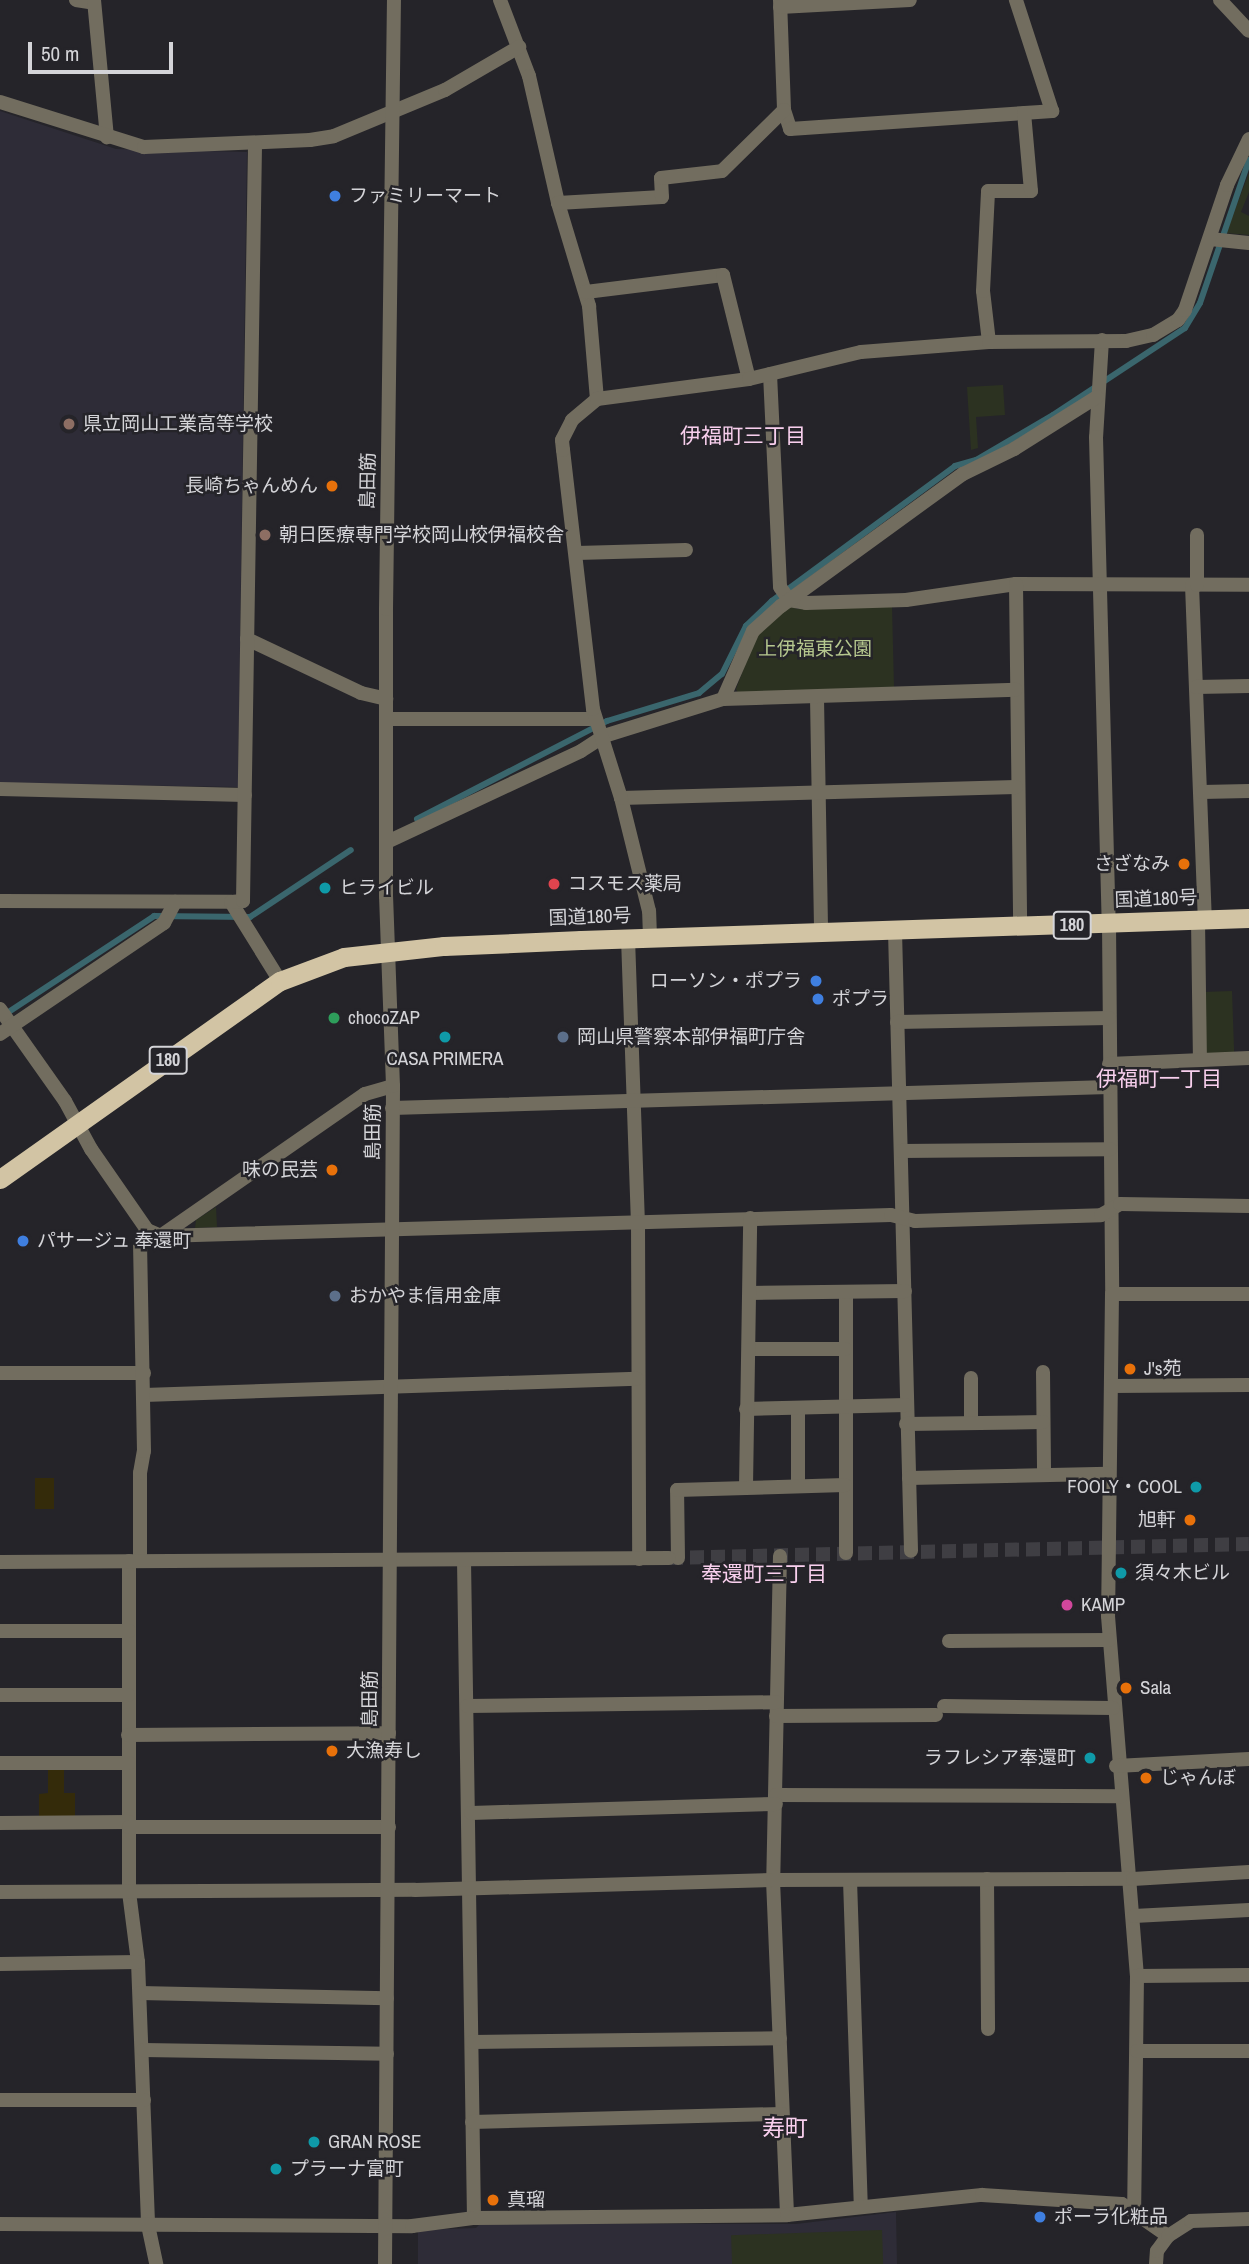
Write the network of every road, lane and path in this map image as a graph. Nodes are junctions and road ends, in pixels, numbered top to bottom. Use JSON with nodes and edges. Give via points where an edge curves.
{"nodes":[{"id":1,"x":76,"y":0,"type":"edge"},
{"id":2,"x":394,"y":0,"type":"edge"},
{"id":3,"x":500,"y":0,"type":"edge"},
{"id":4,"x":910,"y":0,"type":"edge"},
{"id":5,"x":1016,"y":0,"type":"edge"},
{"id":6,"x":1220,"y":0,"type":"edge"},
{"id":7,"x":94,"y":1,"type":"edge"},
{"id":8,"x":780,"y":4,"type":"edge"},
{"id":9,"x":1249,"y":30,"type":"edge"},
{"id":10,"x":519,"y":47,"type":"junction"},
{"id":11,"x":0,"y":102,"type":"edge"},
{"id":12,"x":784,"y":110,"type":"junction"},
{"id":13,"x":392,"y":112,"type":"junction"},
{"id":14,"x":1024,"y":113,"type":"junction"},
{"id":15,"x":107,"y":137,"type":"junction"},
{"id":16,"x":1249,"y":139,"type":"edge"},
{"id":17,"x":255,"y":145,"type":"junction"},
{"id":18,"x":558,"y":203,"type":"junction"},
{"id":19,"x":1216,"y":240,"type":"junction"},
{"id":20,"x":1249,"y":243,"type":"edge"},
{"id":21,"x":586,"y":292,"type":"junction"},
{"id":22,"x":1102,"y":340,"type":"junction"},
{"id":23,"x":989,"y":342,"type":"junction"},
{"id":24,"x":770,"y":374,"type":"junction"},
{"id":25,"x":749,"y":379,"type":"junction"},
{"id":26,"x":1100,"y":386,"type":"junction"},
{"id":27,"x":597,"y":399,"type":"junction"},
{"id":28,"x":1197,"y":535,"type":"dead end"},
{"id":29,"x":687,"y":550,"type":"dead end"},
{"id":30,"x":577,"y":553,"type":"junction"},
{"id":31,"x":1016,"y":584,"type":"junction"},
{"id":32,"x":1194,"y":585,"type":"junction"},
{"id":33,"x":1249,"y":585,"type":"edge"},
{"id":34,"x":1097,"y":586,"type":"junction"},
{"id":35,"x":785,"y":594,"type":"junction"},
{"id":36,"x":247,"y":639,"type":"junction"},
{"id":37,"x":1249,"y":686,"type":"edge"},
{"id":38,"x":1196,"y":688,"type":"junction"},
{"id":39,"x":1016,"y":690,"type":"junction"},
{"id":40,"x":817,"y":698,"type":"junction"},
{"id":41,"x":386,"y":699,"type":"junction"},
{"id":42,"x":723,"y":699,"type":"junction"},
{"id":43,"x":386,"y":719,"type":"junction"},
{"id":44,"x":599,"y":727,"type":"junction"},
{"id":45,"x":1016,"y":787,"type":"junction"},
{"id":46,"x":0,"y":789,"type":"edge"},
{"id":47,"x":1249,"y":791,"type":"edge"},
{"id":48,"x":817,"y":792,"type":"junction"},
{"id":49,"x":1202,"y":792,"type":"junction"},
{"id":50,"x":245,"y":795,"type":"junction"},
{"id":51,"x":621,"y":798,"type":"junction"},
{"id":52,"x":387,"y":842,"type":"junction"},
{"id":53,"x":0,"y":901,"type":"edge"},
{"id":54,"x":233,"y":905,"type":"junction"},
{"id":55,"x":170,"y":912,"type":"junction"},
{"id":56,"x":1249,"y":918,"type":"edge"},
{"id":57,"x":1201,"y":920,"type":"junction"},
{"id":58,"x":1109,"y":924,"type":"junction"},
{"id":59,"x":1020,"y":927,"type":"junction"},
{"id":60,"x":895,"y":931,"type":"junction"},
{"id":61,"x":821,"y":934,"type":"junction"},
{"id":62,"x":650,"y":937,"type":"junction"},
{"id":63,"x":628,"y":939,"type":"junction"},
{"id":64,"x":389,"y":951,"type":"junction"},
{"id":65,"x":280,"y":981,"type":"junction"},
{"id":66,"x":1109,"y":1017,"type":"junction"},
{"id":67,"x":5,"y":1022,"type":"edge"},
{"id":68,"x":897,"y":1022,"type":"junction"},
{"id":69,"x":1249,"y":1058,"type":"edge"},
{"id":70,"x":1200,"y":1060,"type":"junction"},
{"id":71,"x":1109,"y":1064,"type":"junction"},
{"id":72,"x":393,"y":1087,"type":"junction"},
{"id":73,"x":1109,"y":1087,"type":"junction"},
{"id":74,"x":900,"y":1092,"type":"junction"},
{"id":75,"x":634,"y":1100,"type":"junction"},
{"id":76,"x":392,"y":1108,"type":"junction"},
{"id":77,"x":78,"y":1125,"type":"junction"},
{"id":78,"x":1110,"y":1149,"type":"junction"},
{"id":79,"x":901,"y":1151,"type":"junction"},
{"id":80,"x":0,"y":1179,"type":"edge"},
{"id":81,"x":1249,"y":1206,"type":"edge"},
{"id":82,"x":1110,"y":1209,"type":"junction"},
{"id":83,"x":750,"y":1218,"type":"junction"},
{"id":84,"x":903,"y":1218,"type":"junction"},
{"id":85,"x":638,"y":1222,"type":"junction"},
{"id":86,"x":392,"y":1231,"type":"junction"},
{"id":87,"x":154,"y":1233,"type":"junction"},
{"id":88,"x":905,"y":1290,"type":"junction"},
{"id":89,"x":846,"y":1292,"type":"junction"},
{"id":90,"x":750,"y":1293,"type":"junction"},
{"id":91,"x":1112,"y":1294,"type":"junction"},
{"id":92,"x":1249,"y":1294,"type":"edge"},
{"id":93,"x":749,"y":1349,"type":"junction"},
{"id":94,"x":845,"y":1349,"type":"junction"},
{"id":95,"x":1043,"y":1372,"type":"dead end"},
{"id":96,"x":0,"y":1373,"type":"edge"},
{"id":97,"x":144,"y":1373,"type":"junction"},
{"id":98,"x":971,"y":1378,"type":"dead end"},
{"id":99,"x":637,"y":1379,"type":"junction"},
{"id":100,"x":1249,"y":1385,"type":"edge"},
{"id":101,"x":1111,"y":1386,"type":"junction"},
{"id":102,"x":391,"y":1387,"type":"junction"},
{"id":103,"x":144,"y":1395,"type":"junction"},
{"id":104,"x":906,"y":1405,"type":"junction"},
{"id":105,"x":847,"y":1407,"type":"junction"},
{"id":106,"x":798,"y":1408,"type":"junction"},
{"id":107,"x":746,"y":1409,"type":"junction"},
{"id":108,"x":1043,"y":1422,"type":"junction"},
{"id":109,"x":971,"y":1423,"type":"junction"},
{"id":110,"x":906,"y":1424,"type":"junction"},
{"id":111,"x":1108,"y":1474,"type":"junction"},
{"id":112,"x":1044,"y":1475,"type":"junction"},
{"id":113,"x":909,"y":1478,"type":"junction"},
{"id":114,"x":845,"y":1485,"type":"junction"},
{"id":115,"x":798,"y":1486,"type":"junction"},
{"id":116,"x":746,"y":1488,"type":"junction"},
{"id":117,"x":911,"y":1551,"type":"dead end"},
{"id":118,"x":846,"y":1553,"type":"dead end"},
{"id":119,"x":780,"y":1556,"type":"dead end"},
{"id":120,"x":639,"y":1559,"type":"junction"},
{"id":121,"x":389,"y":1560,"type":"junction"},
{"id":122,"x":464,"y":1560,"type":"junction"},
{"id":123,"x":135,"y":1561,"type":"junction"},
{"id":124,"x":0,"y":1562,"type":"edge"},
{"id":125,"x":0,"y":1631,"type":"edge"},
{"id":126,"x":129,"y":1631,"type":"junction"},
{"id":127,"x":1109,"y":1640,"type":"junction"},
{"id":128,"x":949,"y":1641,"type":"dead end"},
{"id":129,"x":0,"y":1695,"type":"edge"},
{"id":130,"x":128,"y":1695,"type":"junction"},
{"id":131,"x":467,"y":1706,"type":"junction"},
{"id":132,"x":1113,"y":1708,"type":"junction"},
{"id":133,"x":776,"y":1709,"type":"junction"},
{"id":134,"x":389,"y":1733,"type":"junction"},
{"id":135,"x":128,"y":1735,"type":"junction"},
{"id":136,"x":1249,"y":1759,"type":"edge"},
{"id":137,"x":0,"y":1763,"type":"edge"},
{"id":138,"x":129,"y":1763,"type":"junction"},
{"id":139,"x":1116,"y":1766,"type":"junction"},
{"id":140,"x":1121,"y":1796,"type":"junction"},
{"id":141,"x":776,"y":1800,"type":"junction"},
{"id":142,"x":471,"y":1813,"type":"junction"},
{"id":143,"x":0,"y":1823,"type":"edge"},
{"id":144,"x":129,"y":1824,"type":"junction"},
{"id":145,"x":389,"y":1828,"type":"junction"},
{"id":146,"x":1249,"y":1872,"type":"edge"},
{"id":147,"x":988,"y":1879,"type":"junction"},
{"id":148,"x":1133,"y":1879,"type":"junction"},
{"id":149,"x":774,"y":1880,"type":"junction"},
{"id":150,"x":850,"y":1880,"type":"junction"},
{"id":151,"x":472,"y":1888,"type":"junction"},
{"id":152,"x":388,"y":1890,"type":"junction"},
{"id":153,"x":0,"y":1892,"type":"edge"},
{"id":154,"x":129,"y":1892,"type":"junction"},
{"id":155,"x":1249,"y":1910,"type":"edge"},
{"id":156,"x":1134,"y":1916,"type":"junction"},
{"id":157,"x":138,"y":1962,"type":"junction"},
{"id":158,"x":0,"y":1964,"type":"edge"},
{"id":159,"x":1249,"y":1975,"type":"edge"},
{"id":160,"x":1137,"y":1976,"type":"junction"},
{"id":161,"x":140,"y":1993,"type":"junction"},
{"id":162,"x":387,"y":1997,"type":"junction"},
{"id":163,"x":988,"y":2029,"type":"dead end"},
{"id":164,"x":780,"y":2038,"type":"junction"},
{"id":165,"x":472,"y":2042,"type":"junction"},
{"id":166,"x":143,"y":2050,"type":"junction"},
{"id":167,"x":1137,"y":2051,"type":"junction"},
{"id":168,"x":1249,"y":2051,"type":"edge"},
{"id":169,"x":387,"y":2054,"type":"junction"},
{"id":170,"x":144,"y":2099,"type":"junction"},
{"id":171,"x":0,"y":2100,"type":"edge"},
{"id":172,"x":782,"y":2114,"type":"junction"},
{"id":173,"x":472,"y":2122,"type":"junction"},
{"id":174,"x":862,"y":2205,"type":"junction"},
{"id":175,"x":1134,"y":2209,"type":"junction"},
{"id":176,"x":787,"y":2215,"type":"junction"},
{"id":177,"x":474,"y":2218,"type":"junction"},
{"id":178,"x":1249,"y":2219,"type":"edge"},
{"id":179,"x":0,"y":2224,"type":"edge"},
{"id":180,"x":148,"y":2225,"type":"junction"},
{"id":181,"x":386,"y":2226,"type":"junction"},
{"id":182,"x":1168,"y":2236,"type":"junction"},
{"id":183,"x":156,"y":2264,"type":"edge"},
{"id":184,"x":385,"y":2264,"type":"edge"},
{"id":185,"x":1156,"y":2264,"type":"edge"}],
"edges":[{"from":1,"to":7,"type":"street"},
{"from":2,"to":13,"type":"street","name":"島田筋"},
{"from":3,"to":10,"type":"street"},
{"from":4,"to":8,"type":"street"},
{"from":5,"to":14,"type":"street","via":[[1052,111]]},
{"from":6,"to":9,"type":"street"},
{"from":7,"to":15,"type":"street"},
{"from":8,"to":12,"type":"street"},
{"from":10,"to":13,"type":"street","via":[[468,78]]},
{"from":10,"to":18,"type":"street"},
{"from":11,"to":15,"type":"street"},
{"from":12,"to":14,"type":"street","via":[[790,129]]},
{"from":12,"to":18,"type":"street","via":[[722,171],[661,178],[662,197]]},
{"from":13,"to":17,"type":"street","via":[[334,136]]},
{"from":13,"to":41,"type":"street","name":"島田筋"},
{"from":14,"to":23,"type":"street","via":[[1031,191],[988,191],[983,291]]},
{"from":15,"to":17,"type":"street","via":[[144,147]]},
{"from":16,"to":19,"type":"street","via":[[1227,185]]},
{"from":17,"to":36,"type":"street"},
{"from":18,"to":21,"type":"street"},
{"from":19,"to":20,"type":"street"},
{"from":19,"to":22,"type":"street","via":[[1178,320],[1143,338]]},
{"from":21,"to":25,"type":"street","via":[[723,275]]},
{"from":21,"to":27,"type":"street"},
{"from":22,"to":23,"type":"street"},
{"from":22,"to":26,"type":"street"},
{"from":23,"to":24,"type":"street","via":[[862,352]]},
{"from":24,"to":25,"type":"street"},
{"from":24,"to":35,"type":"street"},
{"from":25,"to":27,"type":"street"},
{"from":26,"to":34,"type":"street"},
{"from":26,"to":35,"type":"street","via":[[1014,449],[963,474]]},
{"from":27,"to":30,"type":"street","via":[[572,420],[562,440]]},
{"from":28,"to":32,"type":"street"},
{"from":29,"to":30,"type":"street"},
{"from":30,"to":44,"type":"street"},
{"from":31,"to":34,"type":"street"},
{"from":31,"to":35,"type":"street","via":[[906,600]]},
{"from":31,"to":39,"type":"street"},
{"from":32,"to":33,"type":"street"},
{"from":32,"to":34,"type":"street"},
{"from":32,"to":38,"type":"street"},
{"from":34,"to":58,"type":"street"},
{"from":35,"to":42,"type":"street","via":[[753,631]]},
{"from":36,"to":41,"type":"street","via":[[361,693]]},
{"from":36,"to":50,"type":"street"},
{"from":37,"to":38,"type":"street"},
{"from":38,"to":49,"type":"street"},
{"from":39,"to":40,"type":"street"},
{"from":39,"to":45,"type":"street"},
{"from":40,"to":42,"type":"street"},
{"from":40,"to":48,"type":"street"},
{"from":41,"to":43,"type":"street","name":"島田筋"},
{"from":42,"to":44,"type":"street"},
{"from":43,"to":44,"type":"street"},
{"from":43,"to":52,"type":"street","name":"島田筋"},
{"from":44,"to":51,"type":"street"},
{"from":44,"to":52,"type":"street","via":[[581,751]]},
{"from":45,"to":48,"type":"street"},
{"from":45,"to":59,"type":"street"},
{"from":46,"to":50,"type":"street"},
{"from":47,"to":49,"type":"street"},
{"from":48,"to":51,"type":"street"},
{"from":48,"to":61,"type":"street"},
{"from":49,"to":57,"type":"street"},
{"from":50,"to":54,"type":"street","via":[[243,901]]},
{"from":51,"to":62,"type":"street","via":[[649,911]]},
{"from":52,"to":64,"type":"street","name":"島田筋"},
{"from":53,"to":55,"type":"street"},
{"from":54,"to":55,"type":"street"},
{"from":54,"to":65,"type":"street"},
{"from":55,"to":67,"type":"street"},
{"from":56,"to":57,"type":"highway","name":"国道180号","number":"180"},
{"from":57,"to":58,"type":"highway","name":"国道180号","number":"180"},
{"from":57,"to":70,"type":"street"},
{"from":58,"to":59,"type":"highway","name":"国道180号","number":"180"},
{"from":58,"to":66,"type":"street"},
{"from":59,"to":60,"type":"highway","name":"国道180号","number":"180"},
{"from":60,"to":61,"type":"highway","name":"国道180号","number":"180"},
{"from":60,"to":68,"type":"street"},
{"from":61,"to":62,"type":"highway","name":"国道180号","number":"180"},
{"from":62,"to":63,"type":"highway","name":"国道180号","number":"180"},
{"from":63,"to":64,"type":"highway","name":"国道180号","number":"180"},
{"from":63,"to":75,"type":"street"},
{"from":64,"to":65,"type":"highway","name":"国道180号","number":"180","via":[[344,957]]},
{"from":64,"to":72,"type":"street","name":"島田筋"},
{"from":65,"to":77,"type":"highway","name":"国道180号","number":"180"},
{"from":66,"to":68,"type":"street"},
{"from":66,"to":71,"type":"street"},
{"from":67,"to":77,"type":"street"},
{"from":68,"to":74,"type":"street"},
{"from":69,"to":70,"type":"street"},
{"from":70,"to":71,"type":"street"},
{"from":71,"to":73,"type":"street"},
{"from":72,"to":76,"type":"street","name":"島田筋"},
{"from":72,"to":87,"type":"street","via":[[365,1094]]},
{"from":73,"to":74,"type":"street"},
{"from":73,"to":78,"type":"street"},
{"from":74,"to":75,"type":"street"},
{"from":74,"to":79,"type":"street"},
{"from":75,"to":76,"type":"street"},
{"from":75,"to":85,"type":"street"},
{"from":76,"to":86,"type":"street","name":"島田筋"},
{"from":77,"to":80,"type":"highway","name":"国道180号","number":"180"},
{"from":77,"to":87,"type":"street"},
{"from":78,"to":79,"type":"street"},
{"from":78,"to":82,"type":"street"},
{"from":79,"to":84,"type":"street"},
{"from":81,"to":82,"type":"street","via":[[1120,1204]]},
{"from":82,"to":84,"type":"street","via":[[1101,1215]]},
{"from":82,"to":91,"type":"street"},
{"from":83,"to":84,"type":"street"},
{"from":83,"to":85,"type":"street"},
{"from":83,"to":90,"type":"street"},
{"from":84,"to":88,"type":"street"},
{"from":85,"to":86,"type":"street"},
{"from":85,"to":99,"type":"street"},
{"from":86,"to":87,"type":"street"},
{"from":86,"to":102,"type":"street","name":"島田筋"},
{"from":87,"to":97,"type":"street","via":[[140,1240]]},
{"from":88,"to":89,"type":"street"},
{"from":88,"to":104,"type":"street"},
{"from":89,"to":90,"type":"street"},
{"from":89,"to":94,"type":"street"},
{"from":90,"to":93,"type":"street"},
{"from":91,"to":92,"type":"street"},
{"from":91,"to":101,"type":"street"},
{"from":93,"to":94,"type":"street"},
{"from":93,"to":107,"type":"street"},
{"from":94,"to":105,"type":"street"},
{"from":95,"to":108,"type":"street"},
{"from":96,"to":97,"type":"street"},
{"from":97,"to":103,"type":"street"},
{"from":98,"to":109,"type":"street"},
{"from":99,"to":102,"type":"street"},
{"from":99,"to":120,"type":"street"},
{"from":100,"to":101,"type":"street"},
{"from":101,"to":111,"type":"street"},
{"from":102,"to":103,"type":"street"},
{"from":102,"to":121,"type":"street","name":"島田筋"},
{"from":103,"to":123,"type":"street"},
{"from":104,"to":105,"type":"street"},
{"from":104,"to":110,"type":"street"},
{"from":105,"to":106,"type":"street"},
{"from":105,"to":114,"type":"street"},
{"from":106,"to":107,"type":"street"},
{"from":106,"to":115,"type":"street"},
{"from":107,"to":116,"type":"street"},
{"from":108,"to":109,"type":"street"},
{"from":108,"to":112,"type":"street"},
{"from":109,"to":110,"type":"street"},
{"from":110,"to":113,"type":"street"},
{"from":111,"to":112,"type":"street"},
{"from":111,"to":127,"type":"street"},
{"from":112,"to":113,"type":"street"},
{"from":113,"to":117,"type":"street"},
{"from":114,"to":115,"type":"street"},
{"from":114,"to":118,"type":"street"},
{"from":115,"to":116,"type":"street"},
{"from":116,"to":120,"type":"street","via":[[677,1490],[674,1558]]},
{"from":119,"to":133,"type":"street"},
{"from":120,"to":122,"type":"street"},
{"from":121,"to":122,"type":"street"},
{"from":121,"to":123,"type":"street"},
{"from":121,"to":134,"type":"street","name":"島田筋"},
{"from":122,"to":131,"type":"street"},
{"from":123,"to":124,"type":"street"},
{"from":123,"to":126,"type":"street"},
{"from":125,"to":126,"type":"street"},
{"from":126,"to":130,"type":"street"},
{"from":127,"to":128,"type":"street"},
{"from":127,"to":132,"type":"street"},
{"from":129,"to":130,"type":"street"},
{"from":130,"to":135,"type":"street"},
{"from":131,"to":133,"type":"street"},
{"from":131,"to":142,"type":"street"},
{"from":132,"to":133,"type":"street"},
{"from":132,"to":139,"type":"street"},
{"from":133,"to":141,"type":"street"},
{"from":134,"to":135,"type":"street"},
{"from":134,"to":145,"type":"street","name":"島田筋"},
{"from":135,"to":138,"type":"street"},
{"from":136,"to":139,"type":"street"},
{"from":137,"to":138,"type":"street"},
{"from":138,"to":144,"type":"street"},
{"from":139,"to":140,"type":"street"},
{"from":140,"to":141,"type":"street"},
{"from":140,"to":148,"type":"street"},
{"from":141,"to":142,"type":"street"},
{"from":141,"to":149,"type":"street"},
{"from":142,"to":151,"type":"street"},
{"from":143,"to":144,"type":"street"},
{"from":144,"to":145,"type":"street"},
{"from":144,"to":154,"type":"street"},
{"from":145,"to":152,"type":"street","name":"島田筋"},
{"from":146,"to":148,"type":"street"},
{"from":147,"to":148,"type":"street"},
{"from":147,"to":150,"type":"street"},
{"from":147,"to":163,"type":"street"},
{"from":148,"to":156,"type":"street"},
{"from":149,"to":150,"type":"street"},
{"from":149,"to":151,"type":"street"},
{"from":149,"to":164,"type":"street"},
{"from":150,"to":174,"type":"street"},
{"from":151,"to":152,"type":"street"},
{"from":151,"to":165,"type":"street"},
{"from":152,"to":154,"type":"street"},
{"from":152,"to":162,"type":"street","name":"島田筋"},
{"from":153,"to":154,"type":"street"},
{"from":154,"to":157,"type":"street"},
{"from":155,"to":156,"type":"street"},
{"from":156,"to":160,"type":"street"},
{"from":157,"to":158,"type":"street"},
{"from":157,"to":161,"type":"street"},
{"from":159,"to":160,"type":"street"},
{"from":160,"to":167,"type":"street"},
{"from":161,"to":162,"type":"street"},
{"from":161,"to":166,"type":"street"},
{"from":162,"to":169,"type":"street","name":"島田筋"},
{"from":164,"to":165,"type":"street"},
{"from":164,"to":172,"type":"street"},
{"from":165,"to":173,"type":"street"},
{"from":166,"to":169,"type":"street"},
{"from":166,"to":170,"type":"street"},
{"from":167,"to":168,"type":"street"},
{"from":167,"to":175,"type":"street"},
{"from":169,"to":181,"type":"street","name":"島田筋"},
{"from":170,"to":171,"type":"street"},
{"from":170,"to":180,"type":"street"},
{"from":172,"to":173,"type":"street"},
{"from":172,"to":176,"type":"street"},
{"from":173,"to":177,"type":"street"},
{"from":174,"to":175,"type":"street","via":[[982,2195],[1122,2204]]},
{"from":174,"to":176,"type":"street"},
{"from":175,"to":182,"type":"street"},
{"from":176,"to":177,"type":"street"},
{"from":177,"to":181,"type":"street","via":[[469,2222]]},
{"from":178,"to":182,"type":"street","via":[[1191,2221]]},
{"from":179,"to":180,"type":"street"},
{"from":180,"to":181,"type":"street"},
{"from":180,"to":183,"type":"street"},
{"from":181,"to":184,"type":"street","name":"島田筋"},
{"from":182,"to":185,"type":"street","via":[[1157,2251]]}]}
